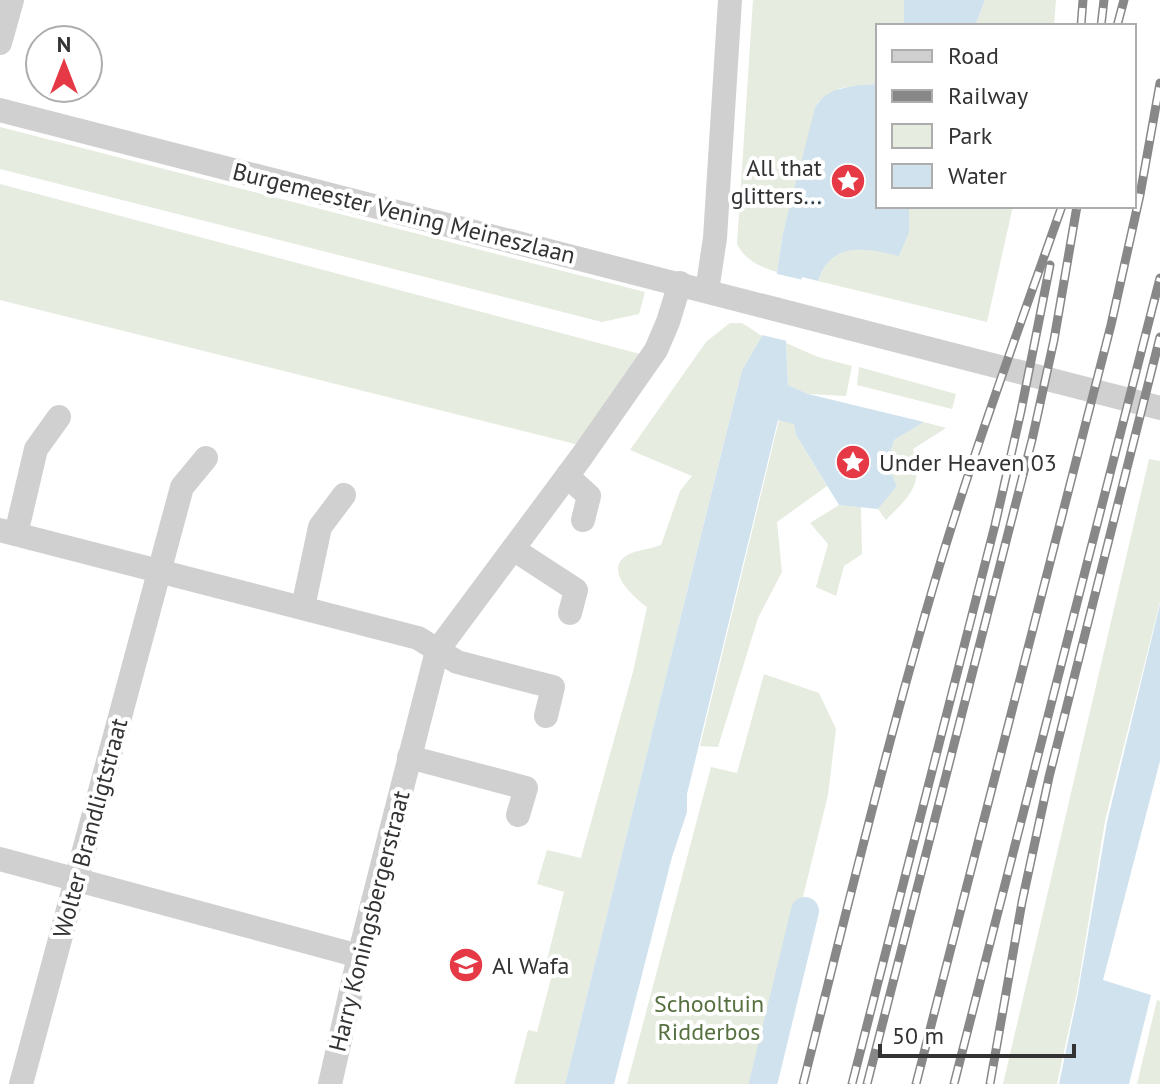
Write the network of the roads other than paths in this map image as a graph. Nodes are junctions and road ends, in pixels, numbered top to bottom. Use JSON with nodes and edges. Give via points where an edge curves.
{"nodes":[{"id":1,"x":12,"y":0,"type":"edge"},
{"id":2,"x":728,"y":0,"type":"edge"},
{"id":3,"x":0,"y":43,"type":"edge"},
{"id":4,"x":0,"y":110,"type":"edge"},
{"id":5,"x":680,"y":283,"type":"junction"},
{"id":6,"x":707,"y":291,"type":"junction"},
{"id":7,"x":1160,"y":408,"type":"edge"},
{"id":8,"x":59,"y":417,"type":"dead end"},
{"id":9,"x":206,"y":458,"type":"dead end"},
{"id":10,"x":567,"y":476,"type":"junction"},
{"id":11,"x":344,"y":495,"type":"dead end"},
{"id":12,"x":583,"y":520,"type":"dead end"},
{"id":13,"x":8,"y":532,"type":"edge"},
{"id":14,"x":513,"y":549,"type":"junction"},
{"id":15,"x":158,"y":572,"type":"junction"},
{"id":16,"x":303,"y":607,"type":"junction"},
{"id":17,"x":570,"y":613,"type":"dead end"},
{"id":18,"x":437,"y":651,"type":"junction"},
{"id":19,"x":546,"y":716,"type":"dead end"},
{"id":20,"x":409,"y":757,"type":"junction"},
{"id":21,"x":518,"y":815,"type":"dead end"},
{"id":22,"x":0,"y":859,"type":"edge"},
{"id":23,"x":76,"y":879,"type":"junction"},
{"id":24,"x":359,"y":956,"type":"junction"},
{"id":25,"x":21,"y":1084,"type":"edge"},
{"id":26,"x":330,"y":1084,"type":"edge"}],
"edges":[{"from":1,"to":3,"type":"street"},
{"from":2,"to":6,"type":"street","via":[[715,238]]},
{"from":4,"to":5,"type":"street","name":"Burgemeester Vening Meineszlaan"},
{"from":5,"to":6,"type":"street","name":"Burgemeester Vening Meineszlaan"},
{"from":5,"to":10,"type":"street","name":"Harry Koningsbergerstraat","via":[[656,350]]},
{"from":6,"to":7,"type":"street","name":"Burgemeester Vening Meineszlaan"},
{"from":8,"to":13,"type":"street","via":[[36,449]]},
{"from":9,"to":15,"type":"street","name":"Wolter Brandligtstraat","via":[[182,487]]},
{"from":10,"to":12,"type":"street","via":[[589,496]]},
{"from":10,"to":14,"type":"street","name":"Harry Koningsbergerstraat"},
{"from":11,"to":16,"type":"street","via":[[320,527]]},
{"from":13,"to":15,"type":"street"},
{"from":14,"to":17,"type":"street","via":[[576,590]]},
{"from":14,"to":18,"type":"street","name":"Harry Koningsbergerstraat"},
{"from":15,"to":16,"type":"street"},
{"from":15,"to":23,"type":"street","name":"Wolter Brandligtstraat"},
{"from":16,"to":18,"type":"street","via":[[418,638]]},
{"from":18,"to":19,"type":"street","via":[[457,662],[553,687]]},
{"from":18,"to":20,"type":"street","name":"Harry Koningsbergerstraat"},
{"from":20,"to":21,"type":"street","name":"Harry Koningsbergerstraat","via":[[526,788]]},
{"from":20,"to":24,"type":"street","name":"Harry Koningsbergerstraat"},
{"from":22,"to":23,"type":"street"},
{"from":23,"to":24,"type":"street"},
{"from":23,"to":25,"type":"street","name":"Wolter Brandligtstraat"},
{"from":24,"to":26,"type":"street","name":"Harry Koningsbergerstraat"}]}
